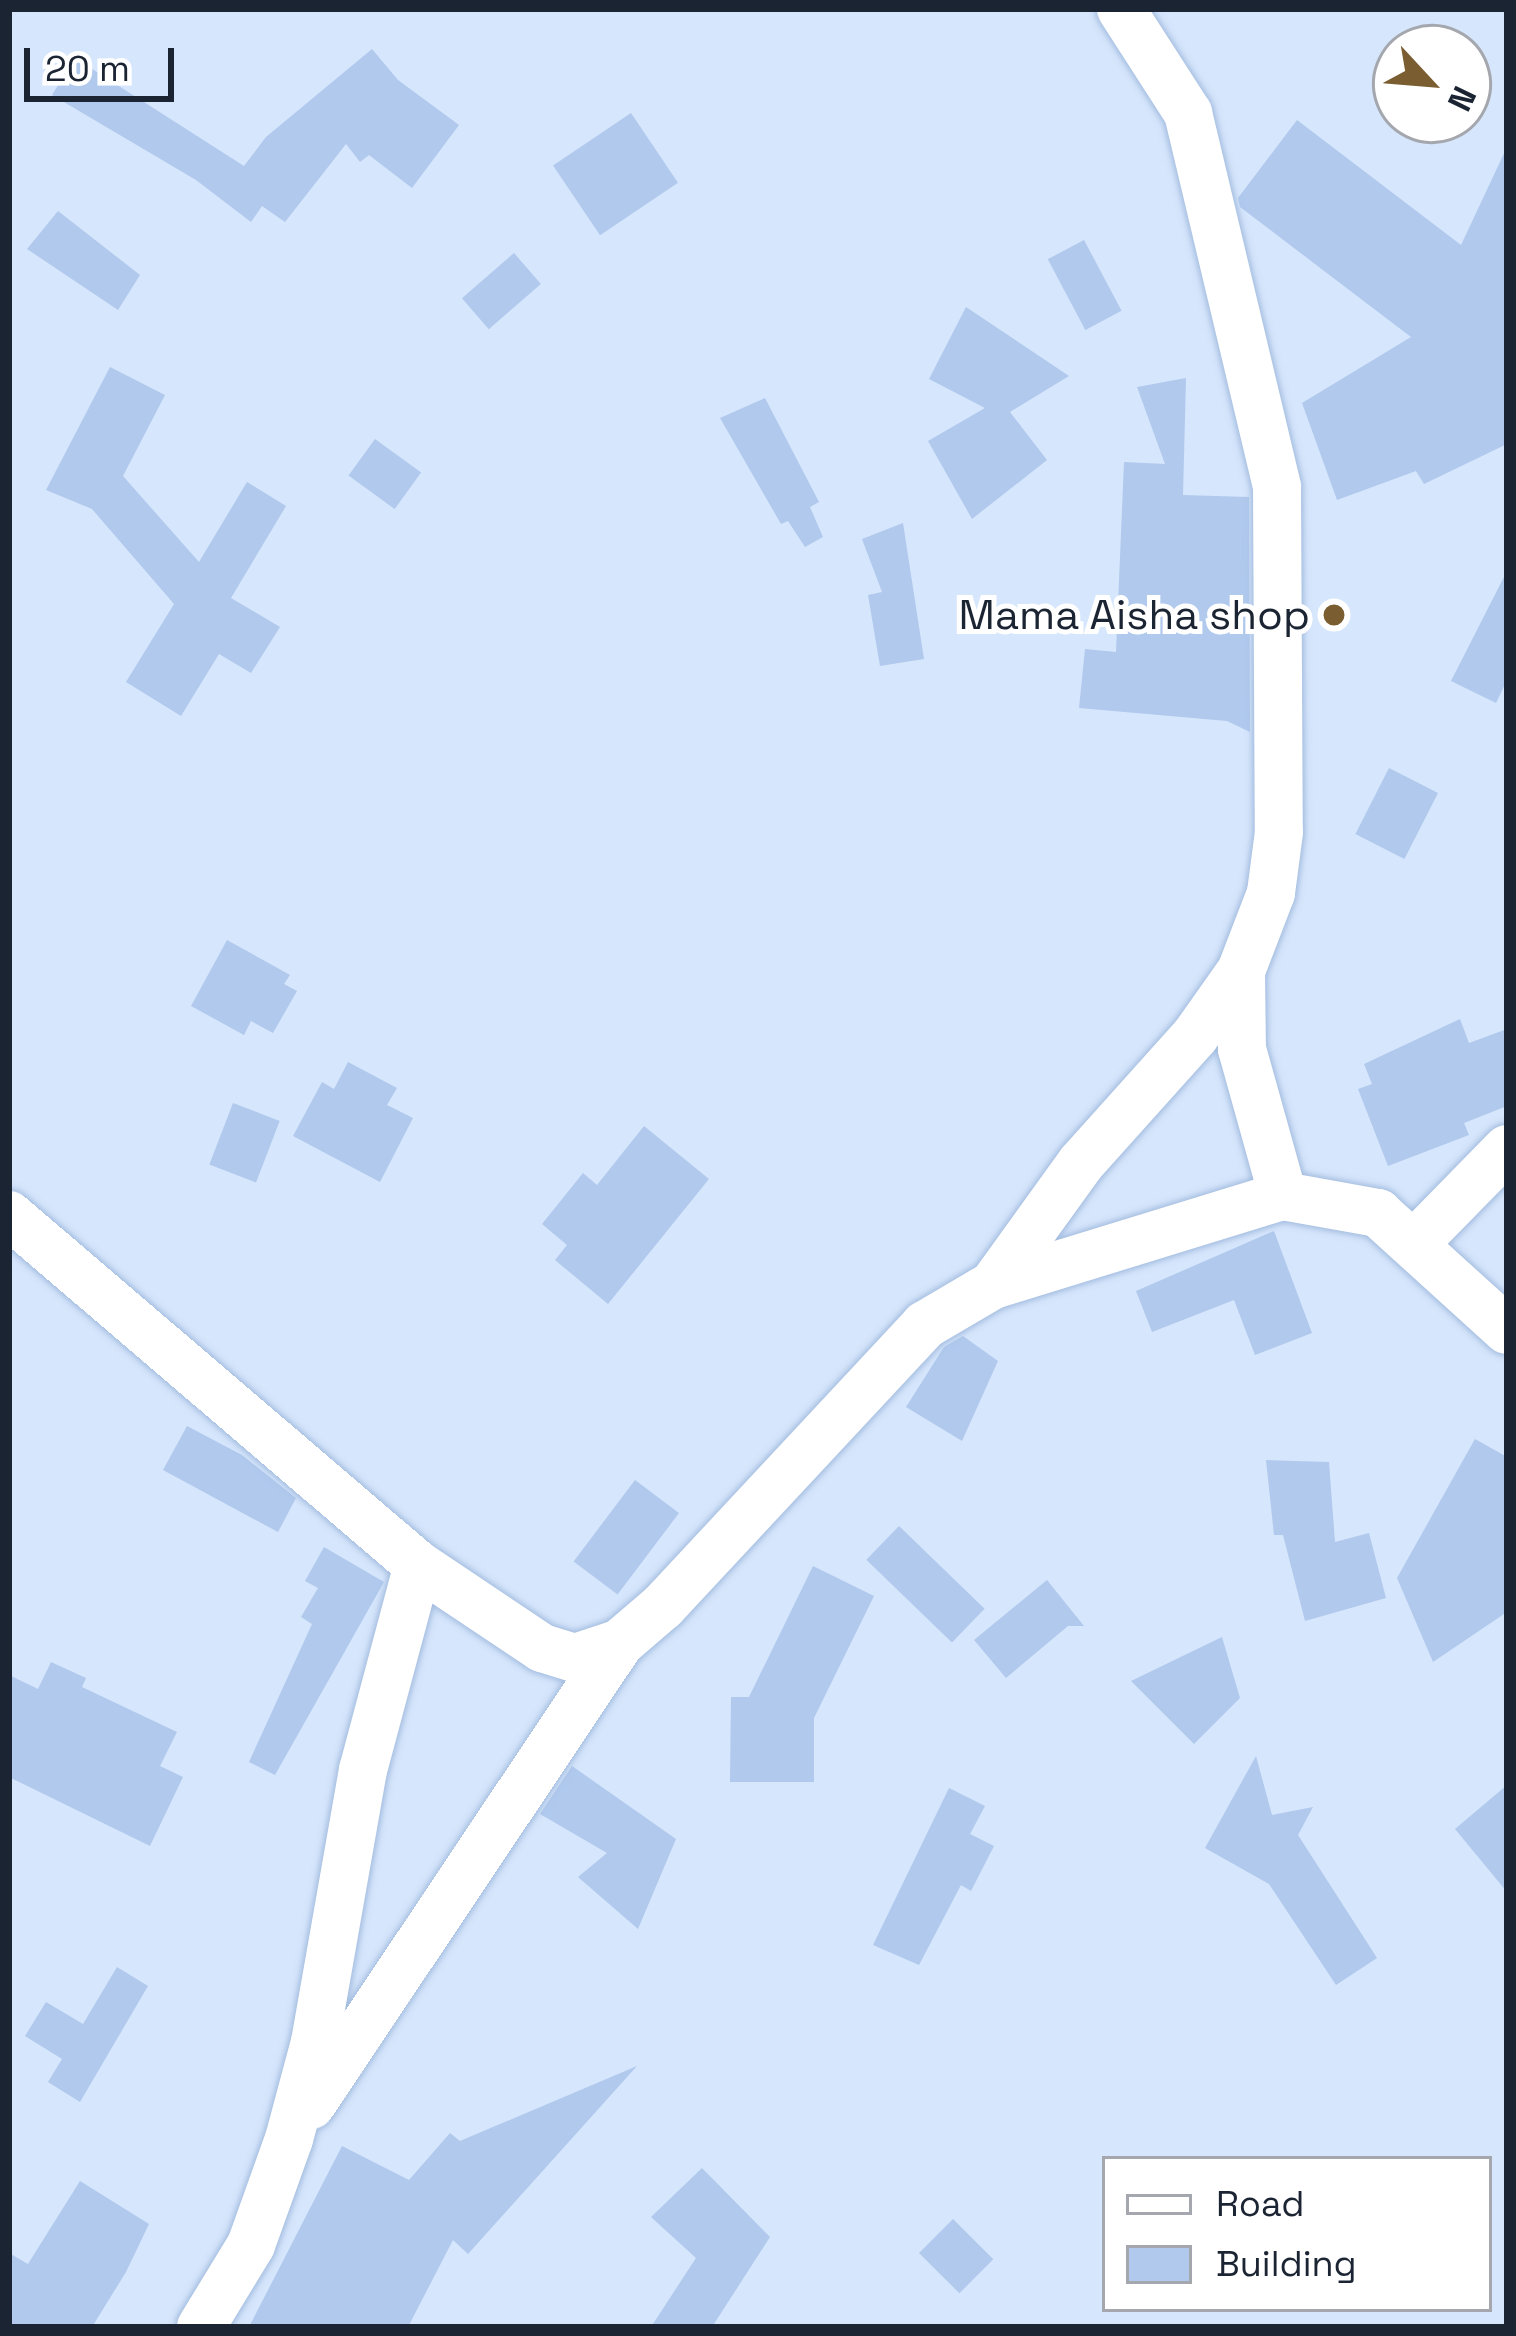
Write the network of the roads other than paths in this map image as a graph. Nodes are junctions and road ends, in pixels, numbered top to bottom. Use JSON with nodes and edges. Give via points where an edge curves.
{"nodes":[{"id":1,"x":1121,"y":9,"type":"edge"},
{"id":2,"x":1241,"y":971,"type":"junction"},
{"id":3,"x":1507,"y":1149,"type":"edge"},
{"id":4,"x":1283,"y":1196,"type":"junction"},
{"id":5,"x":9,"y":1215,"type":"edge"},
{"id":6,"x":1416,"y":1242,"type":"junction"},
{"id":7,"x":993,"y":1285,"type":"junction"},
{"id":8,"x":1507,"y":1330,"type":"edge"},
{"id":9,"x":418,"y":1565,"type":"junction"},
{"id":10,"x":620,"y":1642,"type":"junction"},
{"id":11,"x":289,"y":2139,"type":"junction"},
{"id":12,"x":201,"y":2327,"type":"edge"}],
"edges":[{"from":1,"to":2,"type":"street","via":[[1188,113],[1277,487],[1279,832],[1271,893]]},
{"from":2,"to":4,"type":"street","via":[[1242,1049]]},
{"from":2,"to":7,"type":"street"},
{"from":3,"to":6,"type":"street"},
{"from":4,"to":6,"type":"street","via":[[1378,1214]]},
{"from":4,"to":7,"type":"street"},
{"from":5,"to":9,"type":"street"},
{"from":6,"to":8,"type":"street"},
{"from":7,"to":10,"type":"street","via":[[925,1325],[663,1606]]},
{"from":9,"to":10,"type":"street","via":[[542,1648],[575,1658]]},
{"from":9,"to":11,"type":"street","via":[[363,1770],[315,2042]]},
{"from":10,"to":11,"type":"street"},
{"from":11,"to":12,"type":"street","via":[[251,2245]]}]}
